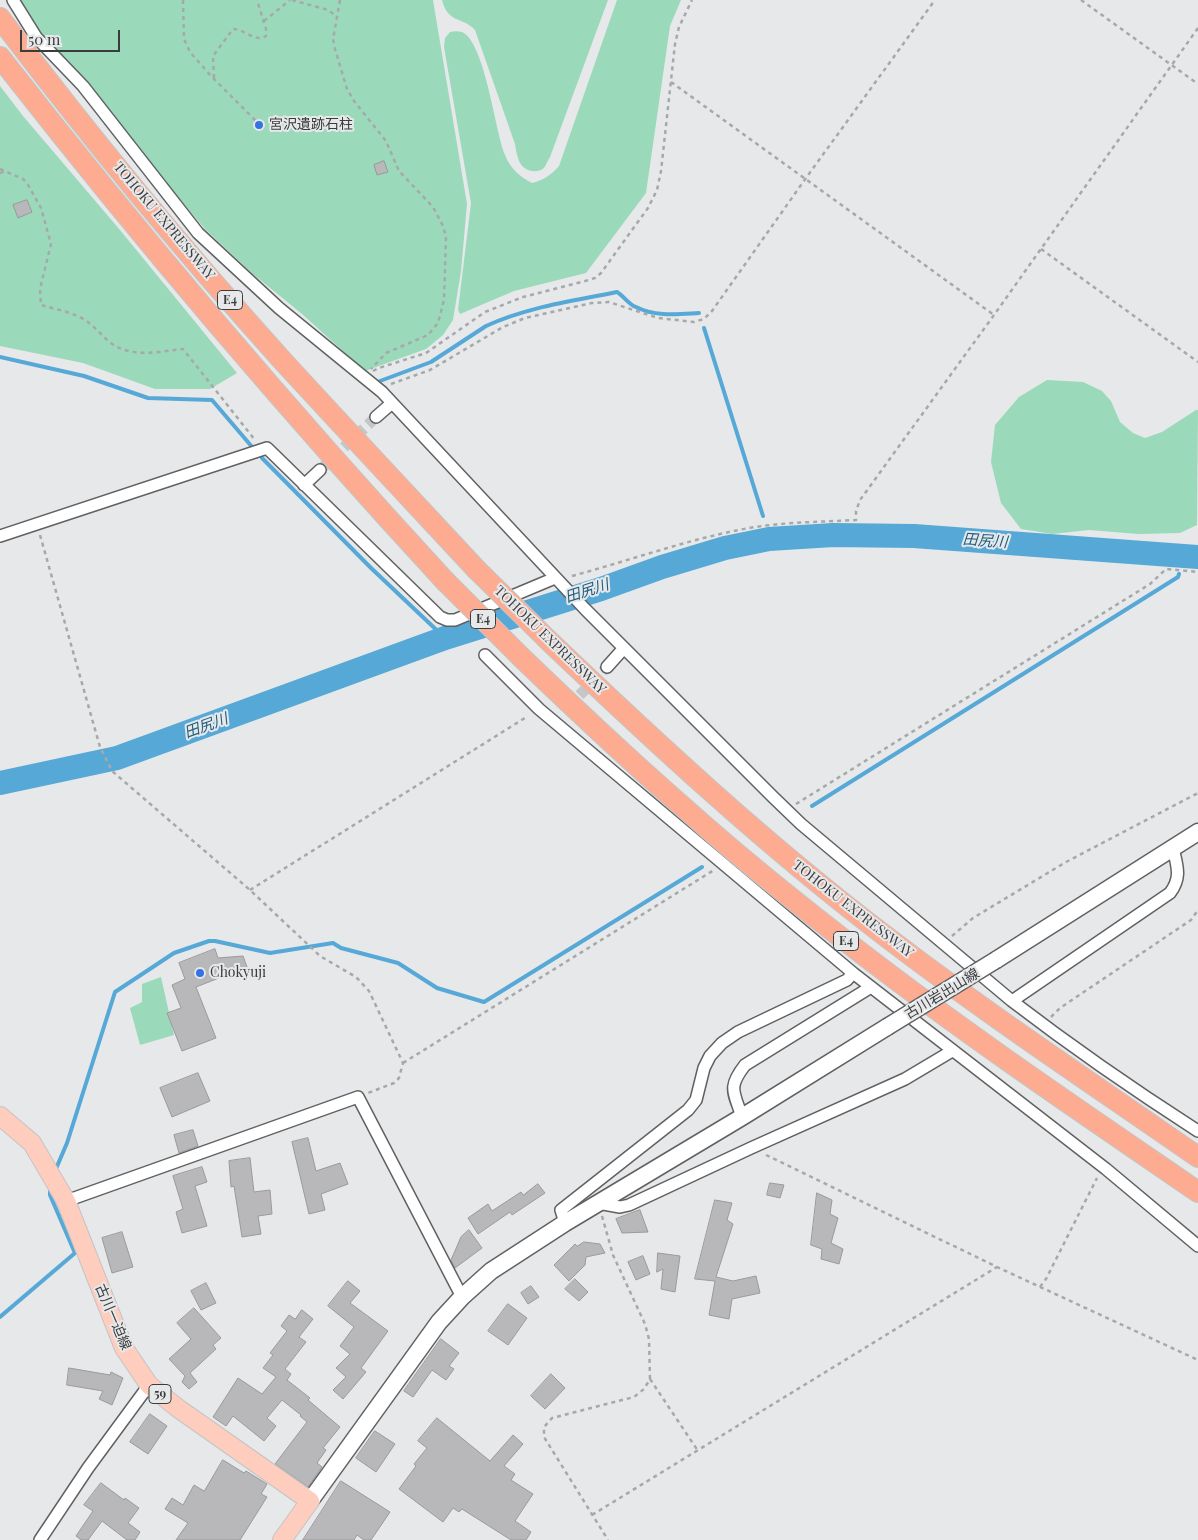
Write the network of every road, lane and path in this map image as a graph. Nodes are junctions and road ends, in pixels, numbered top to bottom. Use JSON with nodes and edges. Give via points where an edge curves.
{"nodes":[{"id":1,"x":13,"y":0,"type":"edge"},
{"id":2,"x":183,"y":0,"type":"edge"},
{"id":3,"x":257,"y":0,"type":"edge"},
{"id":4,"x":291,"y":0,"type":"edge"},
{"id":5,"x":692,"y":0,"type":"edge"},
{"id":6,"x":935,"y":0,"type":"edge"},
{"id":7,"x":1081,"y":0,"type":"edge"},
{"id":8,"x":339,"y":1,"type":"edge"},
{"id":9,"x":336,"y":16,"type":"junction"},
{"id":10,"x":0,"y":18,"type":"edge"},
{"id":11,"x":264,"y":21,"type":"junction"},
{"id":12,"x":1198,"y":28,"type":"edge"},
{"id":13,"x":0,"y":57,"type":"edge"},
{"id":14,"x":1171,"y":66,"type":"junction"},
{"id":15,"x":214,"y":79,"type":"junction"},
{"id":16,"x":670,"y":82,"type":"junction"},
{"id":17,"x":1198,"y":84,"type":"edge"},
{"id":18,"x":256,"y":121,"type":"dead end"},
{"id":19,"x":0,"y":169,"type":"edge"},
{"id":20,"x":5,"y":171,"type":"junction"},
{"id":21,"x":0,"y":173,"type":"edge"},
{"id":22,"x":806,"y":178,"type":"junction"},
{"id":23,"x":1041,"y":250,"type":"junction"},
{"id":24,"x":994,"y":315,"type":"junction"},
{"id":25,"x":1198,"y":362,"type":"edge"},
{"id":26,"x":363,"y":377,"type":"junction"},
{"id":27,"x":382,"y":392,"type":"junction"},
{"id":28,"x":392,"y":403,"type":"junction"},
{"id":29,"x":376,"y":417,"type":"tunnel mouth"},
{"id":30,"x":262,"y":449,"type":"junction"},
{"id":31,"x":320,"y":470,"type":"tunnel mouth"},
{"id":32,"x":304,"y":485,"type":"junction"},
{"id":33,"x":37,"y":524,"type":"junction"},
{"id":34,"x":0,"y":536,"type":"edge"},
{"id":35,"x":1198,"y":572,"type":"edge"},
{"id":36,"x":558,"y":581,"type":"junction"},
{"id":37,"x":624,"y":648,"type":"junction"},
{"id":38,"x":485,"y":655,"type":"dead end"},
{"id":39,"x":607,"y":667,"type":"tunnel mouth"},
{"id":40,"x":539,"y":709,"type":"junction"},
{"id":41,"x":1198,"y":793,"type":"edge"},
{"id":42,"x":787,"y":810,"type":"junction"},
{"id":43,"x":1198,"y":832,"type":"edge"},
{"id":44,"x":1173,"y":848,"type":"junction"},
{"id":45,"x":722,"y":864,"type":"junction"},
{"id":46,"x":250,"y":890,"type":"junction"},
{"id":47,"x":1198,"y":910,"type":"edge"},
{"id":48,"x":943,"y":944,"type":"junction"},
{"id":49,"x":853,"y":973,"type":"junction"},
{"id":50,"x":871,"y":987,"type":"junction"},
{"id":51,"x":1012,"y":1001,"type":"junction"},
{"id":52,"x":1042,"y":1024,"type":"junction"},
{"id":53,"x":952,"y":1051,"type":"junction"},
{"id":54,"x":403,"y":1063,"type":"junction"},
{"id":55,"x":358,"y":1096,"type":"junction"},
{"id":56,"x":0,"y":1116,"type":"edge"},
{"id":57,"x":742,"y":1118,"type":"junction"},
{"id":58,"x":1198,"y":1131,"type":"edge"},
{"id":59,"x":751,"y":1148,"type":"junction"},
{"id":60,"x":1198,"y":1157,"type":"edge"},
{"id":61,"x":1106,"y":1170,"type":"junction"},
{"id":62,"x":1198,"y":1192,"type":"edge"},
{"id":63,"x":62,"y":1195,"type":"junction"},
{"id":64,"x":598,"y":1203,"type":"junction"},
{"id":65,"x":564,"y":1223,"type":"junction"},
{"id":66,"x":1198,"y":1246,"type":"edge"},
{"id":67,"x":997,"y":1267,"type":"junction"},
{"id":68,"x":1040,"y":1287,"type":"junction"},
{"id":69,"x":462,"y":1297,"type":"junction"},
{"id":70,"x":1198,"y":1360,"type":"edge"},
{"id":71,"x":650,"y":1378,"type":"junction"},
{"id":72,"x":149,"y":1386,"type":"junction"},
{"id":73,"x":698,"y":1451,"type":"junction"},
{"id":74,"x":310,"y":1501,"type":"junction"},
{"id":75,"x":592,"y":1515,"type":"junction"},
{"id":76,"x":40,"y":1540,"type":"edge"},
{"id":77,"x":282,"y":1540,"type":"edge"},
{"id":78,"x":608,"y":1540,"type":"edge"}],
"edges":[{"from":1,"to":26,"type":"street","via":[[36,37],[83,86],[198,233],[279,308]]},
{"from":2,"to":15,"type":"path","via":[[185,43]]},
{"from":3,"to":11,"type":"path"},
{"from":4,"to":9,"type":"path","via":[[328,10]]},
{"from":4,"to":11,"type":"path"},
{"from":5,"to":16,"type":"path","via":[[679,27]]},
{"from":6,"to":22,"type":"path"},
{"from":7,"to":14,"type":"path"},
{"from":8,"to":9,"type":"path"},
{"from":9,"to":26,"type":"path","via":[[333,39],[350,95],[386,141],[399,171],[433,207],[446,237],[444,300],[438,323],[428,335],[386,353]]},
{"from":10,"to":60,"type":"highway","name":"TOHOKU EXPRESSWAY","number":"E4","bridge":true,"via":[[110,158],[280,358],[476,569],[548,640],[714,793],[883,934],[982,1008]]},
{"from":11,"to":15,"type":"path","via":[[267,31],[262,38],[234,29],[213,56]]},
{"from":12,"to":14,"type":"path"},
{"from":13,"to":62,"type":"highway","name":"TOHOKU EXPRESSWAY","number":"E4","bridge":true,"via":[[178,278],[342,469],[445,581],[605,737],[690,814],[857,950],[966,1031]]},
{"from":14,"to":17,"type":"path"},
{"from":14,"to":23,"type":"path"},
{"from":15,"to":18,"type":"path"},
{"from":16,"to":22,"type":"path"},
{"from":16,"to":26,"type":"path","via":[[657,190],[648,208],[601,273],[586,282],[523,298],[485,312],[426,353],[379,368]]},
{"from":19,"to":20,"type":"path"},
{"from":20,"to":21,"type":"path"},
{"from":20,"to":30,"type":"path","via":[[32,189],[51,244],[40,289],[41,305],[85,320],[110,344],[126,351],[152,353],[183,349]]},
{"from":22,"to":24,"type":"path"},
{"from":22,"to":27,"type":"path","via":[[704,319],[694,322],[658,318],[609,302],[582,305],[525,318],[503,327],[448,361],[392,383]]},
{"from":23,"to":24,"type":"path"},
{"from":23,"to":25,"type":"path"},
{"from":24,"to":36,"type":"path","via":[[860,500],[856,520],[749,528]]},
{"from":26,"to":27,"type":"street"},
{"from":27,"to":28,"type":"street"},
{"from":28,"to":29,"type":"street"},
{"from":28,"to":36,"type":"street"},
{"from":30,"to":32,"type":"street","via":[[267,448]]},
{"from":30,"to":33,"type":"street"},
{"from":31,"to":32,"type":"street"},
{"from":32,"to":36,"type":"street","via":[[440,617],[447,620],[455,620]]},
{"from":33,"to":34,"type":"street"},
{"from":33,"to":46,"type":"path","via":[[100,747],[112,771]]},
{"from":35,"to":42,"type":"path","via":[[1166,569],[1150,584]]},
{"from":36,"to":37,"type":"street"},
{"from":37,"to":39,"type":"street"},
{"from":37,"to":42,"type":"street"},
{"from":38,"to":40,"type":"street"},
{"from":40,"to":45,"type":"street","via":[[557,719]]},
{"from":40,"to":46,"type":"path"},
{"from":41,"to":48,"type":"path","via":[[1066,862],[974,918]]},
{"from":42,"to":48,"type":"street"},
{"from":43,"to":44,"type":"street","name":"古川岩出山線"},
{"from":44,"to":51,"type":"street","via":[[1179,875],[1170,893]]},
{"from":44,"to":57,"type":"street","name":"古川岩出山線","bridge":true},
{"from":45,"to":49,"type":"street"},
{"from":45,"to":54,"type":"path"},
{"from":46,"to":54,"type":"path","via":[[320,956],[356,978],[369,991]]},
{"from":47,"to":52,"type":"path","via":[[1191,920],[1060,1008]]},
{"from":48,"to":51,"type":"street"},
{"from":49,"to":50,"type":"street"},
{"from":49,"to":65,"type":"street","via":[[847,980],[738,1032],[722,1044],[710,1056],[696,1100],[688,1110],[561,1210]]},
{"from":50,"to":53,"type":"street"},
{"from":50,"to":57,"type":"street","via":[[745,1065],[733,1087]]},
{"from":51,"to":52,"type":"street"},
{"from":52,"to":58,"type":"street"},
{"from":53,"to":59,"type":"street","via":[[905,1078]]},
{"from":53,"to":61,"type":"street"},
{"from":54,"to":55,"type":"path","via":[[399,1078],[394,1083]]},
{"from":55,"to":63,"type":"street"},
{"from":55,"to":69,"type":"street"},
{"from":56,"to":63,"type":"main road","name":"古川一迫線","number":"59","via":[[32,1143]]},
{"from":57,"to":64,"type":"street","name":"古川岩出山線"},
{"from":59,"to":64,"type":"street","via":[[629,1205]]},
{"from":59,"to":67,"type":"path"},
{"from":61,"to":66,"type":"street"},
{"from":61,"to":68,"type":"path","via":[[1095,1180]]},
{"from":63,"to":72,"type":"main road","name":"古川一迫線","number":"59","via":[[124,1348]]},
{"from":64,"to":65,"type":"street","name":"古川岩出山線"},
{"from":64,"to":71,"type":"path","via":[[613,1255],[645,1324],[649,1339]]},
{"from":65,"to":69,"type":"street","name":"古川岩出山線","via":[[491,1272]]},
{"from":67,"to":68,"type":"path"},
{"from":67,"to":73,"type":"path"},
{"from":68,"to":70,"type":"path"},
{"from":69,"to":74,"type":"street","name":"古川岩出山線","via":[[439,1322]]},
{"from":71,"to":73,"type":"path"},
{"from":71,"to":75,"type":"path","via":[[634,1397],[552,1418],[544,1427],[544,1437]]},
{"from":72,"to":74,"type":"main road","name":"古川一迫線","number":"59"},
{"from":72,"to":76,"type":"street"},
{"from":73,"to":75,"type":"path"},
{"from":74,"to":77,"type":"main road"},
{"from":75,"to":78,"type":"path"}]}
